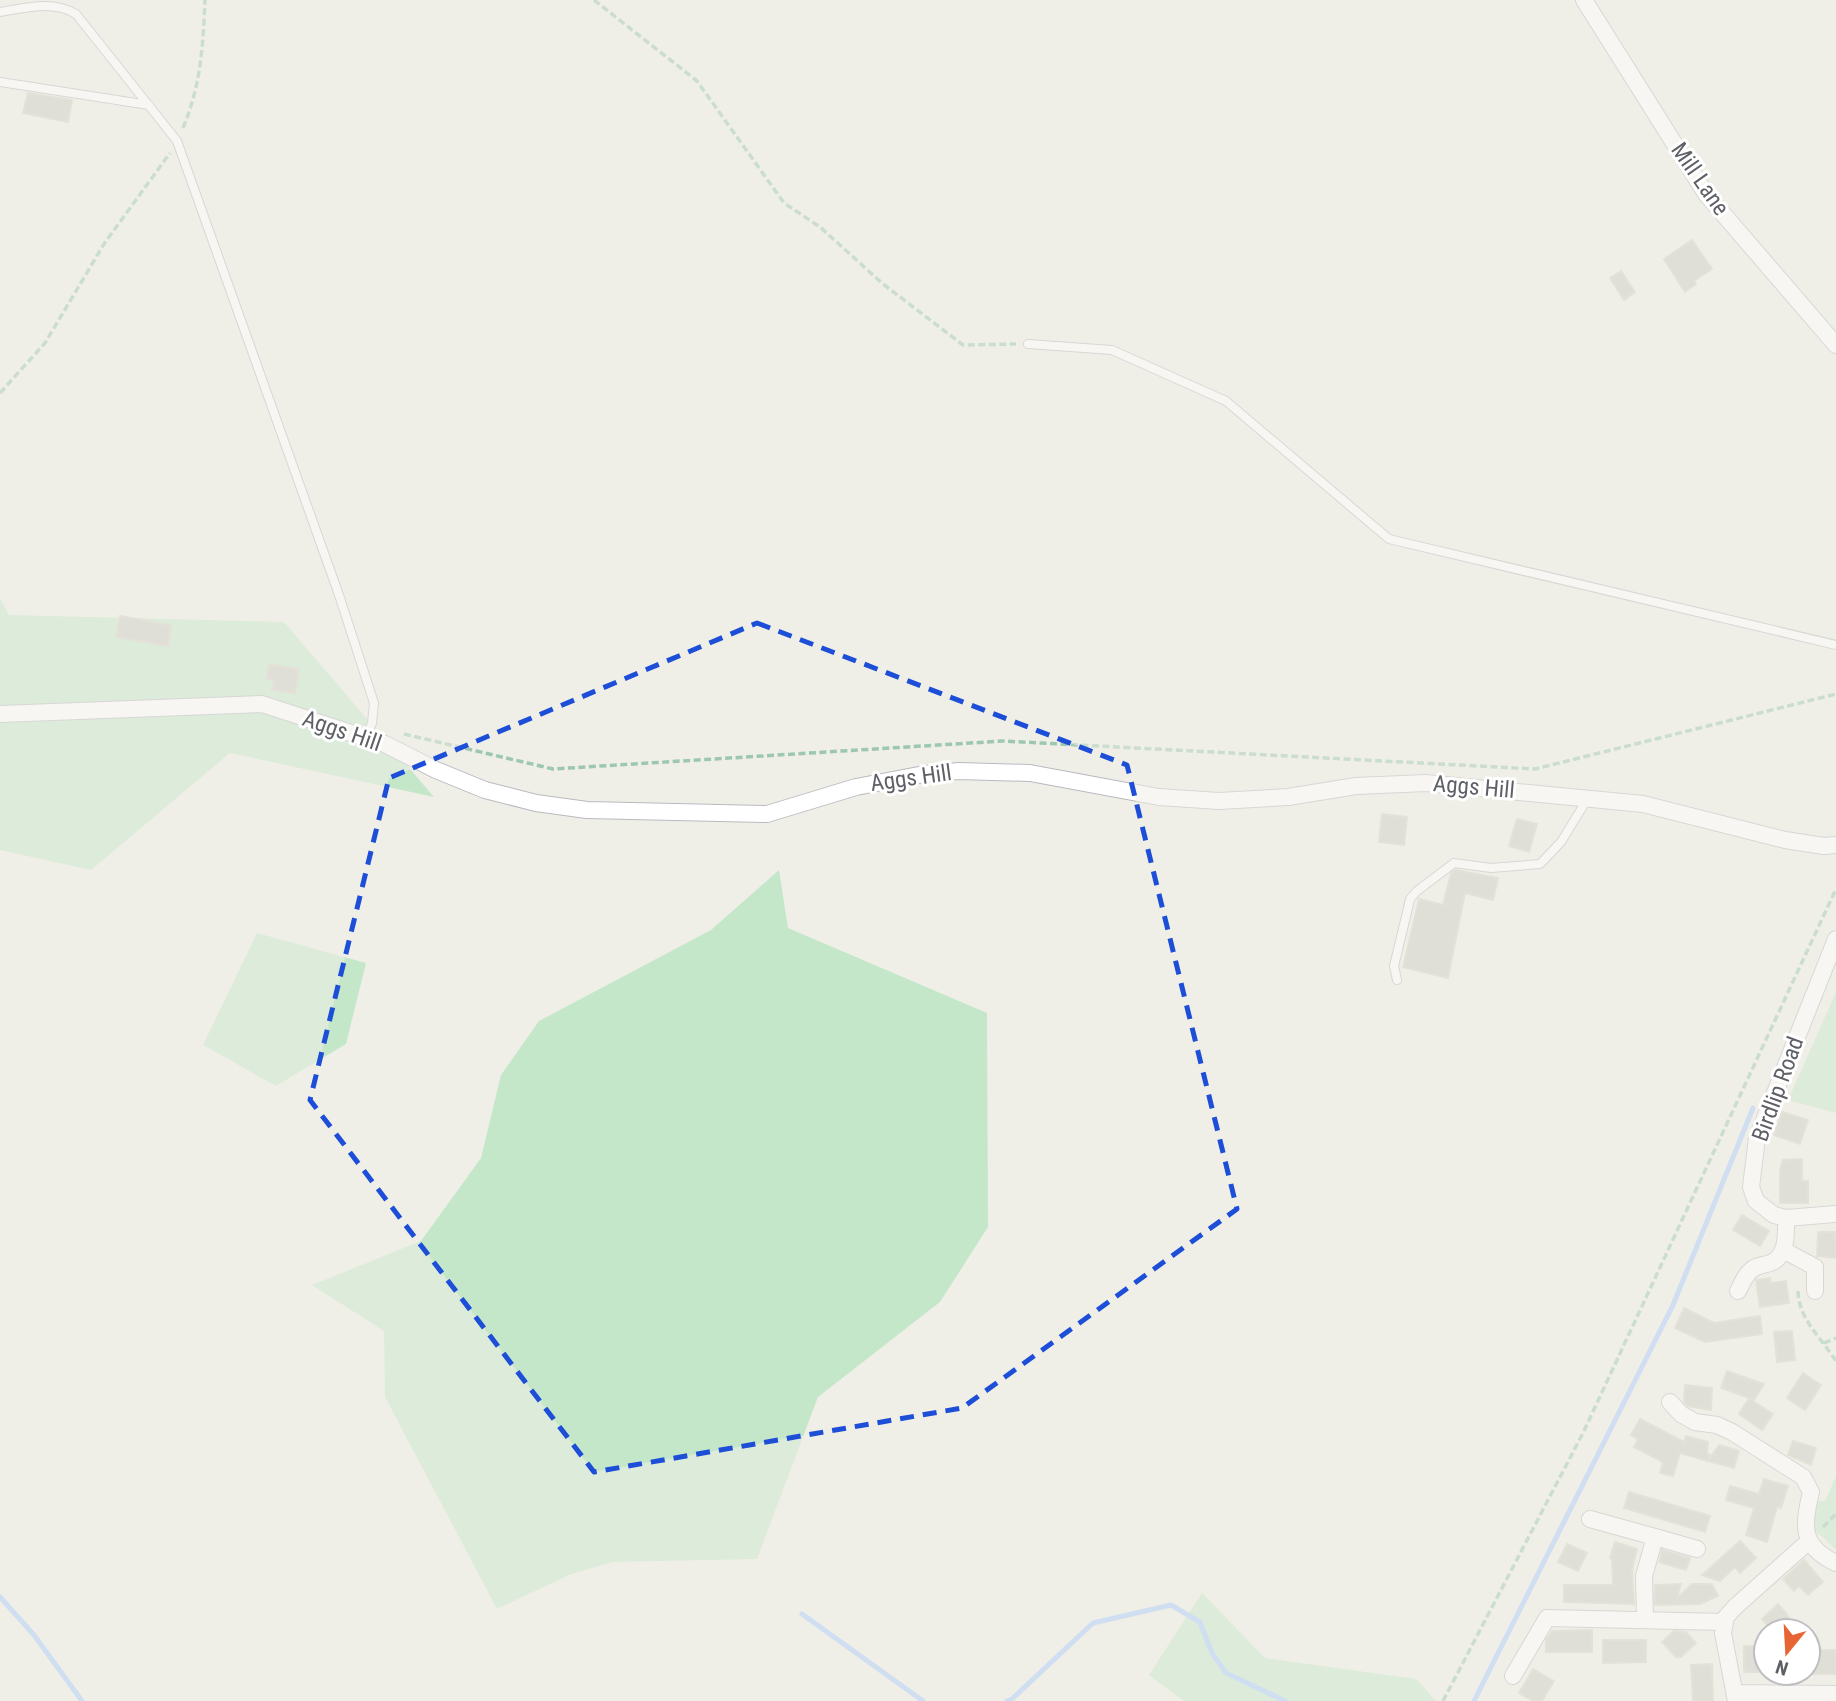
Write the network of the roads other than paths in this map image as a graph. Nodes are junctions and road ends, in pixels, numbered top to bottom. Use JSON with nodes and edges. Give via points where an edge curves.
{"nodes":[{"id":1,"x":1584,"y":0,"type":"edge"},
{"id":2,"x":0,"y":12,"type":"edge"},
{"id":3,"x":0,"y":82,"type":"edge"},
{"id":4,"x":149,"y":105,"type":"junction"},
{"id":5,"x":1028,"y":344,"type":"road end"},
{"id":6,"x":1836,"y":345,"type":"edge"},
{"id":7,"x":1836,"y":645,"type":"edge"},
{"id":8,"x":0,"y":714,"type":"edge"},
{"id":9,"x":366,"y":738,"type":"junction"},
{"id":10,"x":1588,"y":798,"type":"junction"},
{"id":11,"x":1836,"y":845,"type":"edge"},
{"id":12,"x":1836,"y":939,"type":"edge"},
{"id":13,"x":1397,"y":979,"type":"dead end"},
{"id":14,"x":1836,"y":1214,"type":"edge"},
{"id":15,"x":1786,"y":1218,"type":"junction"},
{"id":16,"x":1783,"y":1250,"type":"junction"},
{"id":17,"x":1738,"y":1291,"type":"dead end"},
{"id":18,"x":1815,"y":1291,"type":"dead end"},
{"id":19,"x":1670,"y":1402,"type":"dead end"},
{"id":20,"x":1590,"y":1518,"type":"dead end"},
{"id":21,"x":1655,"y":1537,"type":"junction"},
{"id":22,"x":1809,"y":1541,"type":"junction"},
{"id":23,"x":1697,"y":1549,"type":"dead end"},
{"id":24,"x":1836,"y":1563,"type":"edge"},
{"id":25,"x":1645,"y":1619,"type":"junction"},
{"id":26,"x":1724,"y":1622,"type":"junction"},
{"id":27,"x":1513,"y":1676,"type":"dead end"},
{"id":28,"x":1836,"y":1694,"type":"edge"},
{"id":29,"x":1735,"y":1697,"type":"edge"}],
"edges":[{"from":1,"to":6,"type":"street","name":"Mill Lane","via":[[1706,194]]},
{"from":2,"to":4,"type":"lane","via":[[48,5],[76,14]]},
{"from":3,"to":4,"type":"lane"},
{"from":4,"to":9,"type":"lane","via":[[177,141],[339,595],[374,703]]},
{"from":5,"to":7,"type":"lane","via":[[1112,350],[1226,401],[1389,539]]},
{"from":8,"to":9,"type":"street","name":"Aggs Hill","via":[[262,704]]},
{"from":9,"to":10,"type":"street","name":"Aggs Hill","via":[[485,790],[587,810],[767,814],[867,784],[959,771],[1065,778],[1189,800],[1254,800],[1356,786],[1426,783]]},
{"from":10,"to":11,"type":"street","name":"Aggs Hill","via":[[1643,804],[1775,838]]},
{"from":10,"to":13,"type":"lane","via":[[1561,842],[1540,864],[1490,868],[1454,863],[1417,891],[1410,899],[1394,966]]},
{"from":12,"to":15,"type":"street","name":"Birdlip Road","via":[[1757,1138],[1753,1194],[1767,1212]]},
{"from":14,"to":15,"type":"street"},
{"from":15,"to":16,"type":"street"},
{"from":16,"to":17,"type":"street","via":[[1771,1263],[1750,1272]]},
{"from":16,"to":18,"type":"street","via":[[1815,1267]]},
{"from":19,"to":22,"type":"street","via":[[1695,1422],[1732,1432],[1802,1477],[1811,1492],[1804,1521]]},
{"from":20,"to":21,"type":"street"},
{"from":21,"to":23,"type":"street"},
{"from":21,"to":25,"type":"street","via":[[1644,1576]]},
{"from":22,"to":24,"type":"street"},
{"from":22,"to":26,"type":"street"},
{"from":25,"to":26,"type":"street"},
{"from":25,"to":27,"type":"street","via":[[1547,1618]]},
{"from":26,"to":29,"type":"street"},
{"from":28,"to":29,"type":"street"}]}
